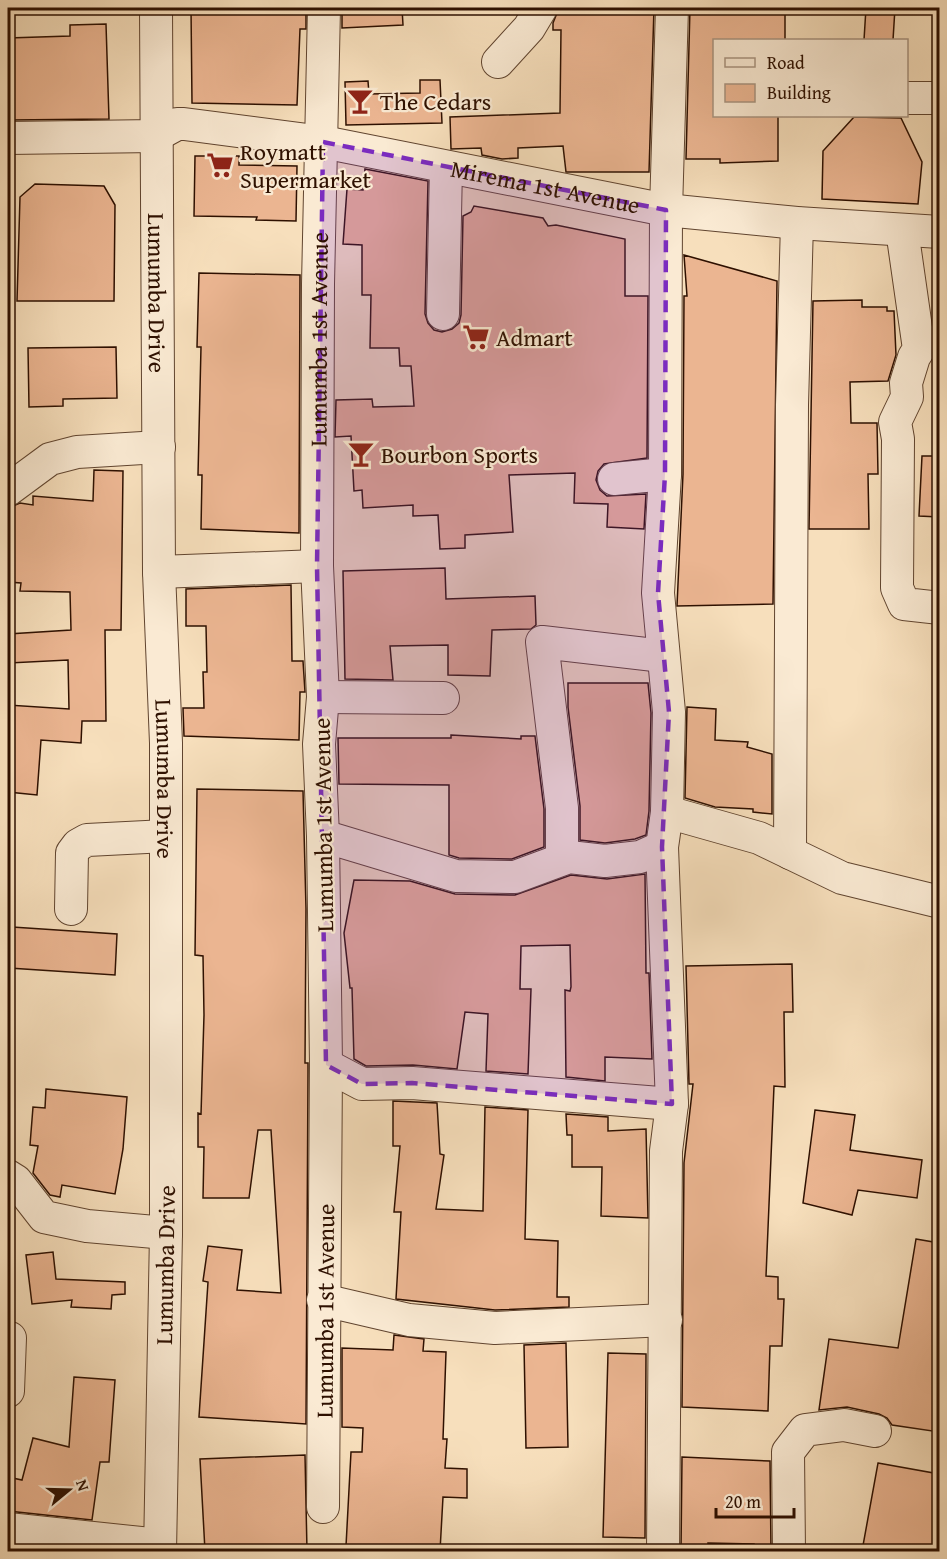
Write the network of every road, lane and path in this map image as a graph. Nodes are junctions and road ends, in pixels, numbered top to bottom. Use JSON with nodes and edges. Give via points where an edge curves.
{"nodes":[{"id":1,"x":156,"y":8,"type":"edge"},
{"id":2,"x":324,"y":8,"type":"edge"},
{"id":3,"x":541,"y":8,"type":"edge"},
{"id":4,"x":672,"y":8,"type":"edge"},
{"id":5,"x":498,"y":62,"type":"dead end"},
{"id":6,"x":908,"y":98,"type":"edge"},
{"id":7,"x":939,"y":98,"type":"edge"},
{"id":8,"x":155,"y":136,"type":"junction"},
{"id":9,"x":8,"y":138,"type":"edge"},
{"id":10,"x":323,"y":142,"type":"junction"},
{"id":11,"x":446,"y":167,"type":"junction"},
{"id":12,"x":666,"y":210,"type":"junction"},
{"id":13,"x":797,"y":223,"type":"junction"},
{"id":14,"x":902,"y":230,"type":"junction"},
{"id":15,"x":939,"y":232,"type":"edge"},
{"id":16,"x":443,"y":314,"type":"dead end"},
{"id":17,"x":159,"y":447,"type":"junction"},
{"id":18,"x":665,"y":474,"type":"junction"},
{"id":19,"x":614,"y":479,"type":"dead end"},
{"id":20,"x":8,"y":490,"type":"edge"},
{"id":21,"x":317,"y":566,"type":"junction"},
{"id":22,"x":159,"y":572,"type":"junction"},
{"id":23,"x":939,"y":608,"type":"edge"},
{"id":24,"x":663,"y":656,"type":"junction"},
{"id":25,"x":323,"y":697,"type":"junction"},
{"id":26,"x":443,"y":698,"type":"dead end"},
{"id":27,"x":667,"y":812,"type":"junction"},
{"id":28,"x":166,"y":836,"type":"junction"},
{"id":29,"x":323,"y":836,"type":"junction"},
{"id":30,"x":662,"y":847,"type":"junction"},
{"id":31,"x":790,"y":853,"type":"junction"},
{"id":32,"x":562,"y":859,"type":"junction"},
{"id":33,"x":939,"y":902,"type":"edge"},
{"id":34,"x":71,"y":909,"type":"dead end"},
{"id":35,"x":326,"y":1065,"type":"junction"},
{"id":36,"x":672,"y":1104,"type":"junction"},
{"id":37,"x":8,"y":1176,"type":"edge"},
{"id":38,"x":166,"y":1233,"type":"junction"},
{"id":39,"x":323,"y":1300,"type":"junction"},
{"id":40,"x":666,"y":1320,"type":"junction"},
{"id":41,"x":15,"y":1339,"type":"edge"},
{"id":42,"x":8,"y":1391,"type":"edge"},
{"id":43,"x":875,"y":1431,"type":"dead end"},
{"id":44,"x":323,"y":1507,"type":"dead end"},
{"id":45,"x":8,"y":1529,"type":"edge"},
{"id":46,"x":160,"y":1548,"type":"edge"},
{"id":47,"x":663,"y":1551,"type":"edge"},
{"id":48,"x":789,"y":1551,"type":"edge"}],
"edges":[{"from":1,"to":8,"type":"street","name":"Lumumba Drive"},
{"from":2,"to":10,"type":"street","name":"Lumumba 1st Avenue"},
{"from":3,"to":5,"type":"street","via":[[529,28]]},
{"from":4,"to":12,"type":"street"},
{"from":6,"to":7,"type":"street"},
{"from":8,"to":9,"type":"street"},
{"from":8,"to":10,"type":"street","name":"Mirema 1st Avenue","via":[[184,124]]},
{"from":8,"to":17,"type":"street","name":"Lumumba Drive"},
{"from":10,"to":11,"type":"street","name":"Mirema 1st Avenue"},
{"from":10,"to":21,"type":"street","name":"Lumumba 1st Avenue"},
{"from":11,"to":12,"type":"street","name":"Mirema 1st Avenue"},
{"from":11,"to":16,"type":"street"},
{"from":12,"to":13,"type":"street","name":"Mirema 1st Avenue"},
{"from":12,"to":18,"type":"street"},
{"from":13,"to":14,"type":"street","name":"Mirema 1st Avenue"},
{"from":13,"to":31,"type":"street"},
{"from":14,"to":15,"type":"street","name":"Mirema 1st Avenue"},
{"from":14,"to":23,"type":"street","via":[[919,349],[906,383],[907,397],[895,422],[897,588],[904,604]]},
{"from":17,"to":20,"type":"street","via":[[77,452],[50,459]]},
{"from":17,"to":22,"type":"street","name":"Lumumba Drive"},
{"from":18,"to":19,"type":"street"},
{"from":18,"to":24,"type":"street","via":[[658,593]]},
{"from":21,"to":22,"type":"street"},
{"from":21,"to":25,"type":"street","name":"Lumumba 1st Avenue"},
{"from":22,"to":28,"type":"street","name":"Lumumba Drive"},
{"from":24,"to":27,"type":"street","via":[[669,712]]},
{"from":24,"to":32,"type":"street","via":[[542,642],[562,808]]},
{"from":25,"to":26,"type":"street"},
{"from":25,"to":29,"type":"street","name":"Lumumba 1st Avenue","via":[[319,744]]},
{"from":27,"to":30,"type":"street"},
{"from":27,"to":31,"type":"street","via":[[759,838]]},
{"from":28,"to":34,"type":"street","via":[[87,840],[78,845],[72,853]]},
{"from":28,"to":38,"type":"street","name":"Lumumba Drive"},
{"from":29,"to":32,"type":"street","via":[[456,876],[515,877]]},
{"from":29,"to":35,"type":"street","name":"Lumumba 1st Avenue"},
{"from":30,"to":32,"type":"street","via":[[640,857],[605,861]]},
{"from":30,"to":36,"type":"street"},
{"from":31,"to":33,"type":"street","via":[[842,878]]},
{"from":35,"to":36,"type":"street","via":[[362,1084],[412,1083]]},
{"from":35,"to":39,"type":"street","name":"Lumumba 1st Avenue"},
{"from":36,"to":40,"type":"street","via":[[666,1151]]},
{"from":37,"to":38,"type":"street","via":[[44,1217],[87,1226]]},
{"from":38,"to":46,"type":"street","name":"Lumumba Drive"},
{"from":39,"to":40,"type":"street","via":[[409,1320],[495,1328]]},
{"from":39,"to":44,"type":"street","name":"Lumumba 1st Avenue"},
{"from":40,"to":47,"type":"street"},
{"from":41,"to":42,"type":"street"},
{"from":43,"to":48,"type":"street","via":[[844,1425],[805,1430],[788,1452]]},
{"from":45,"to":46,"type":"street"}]}
